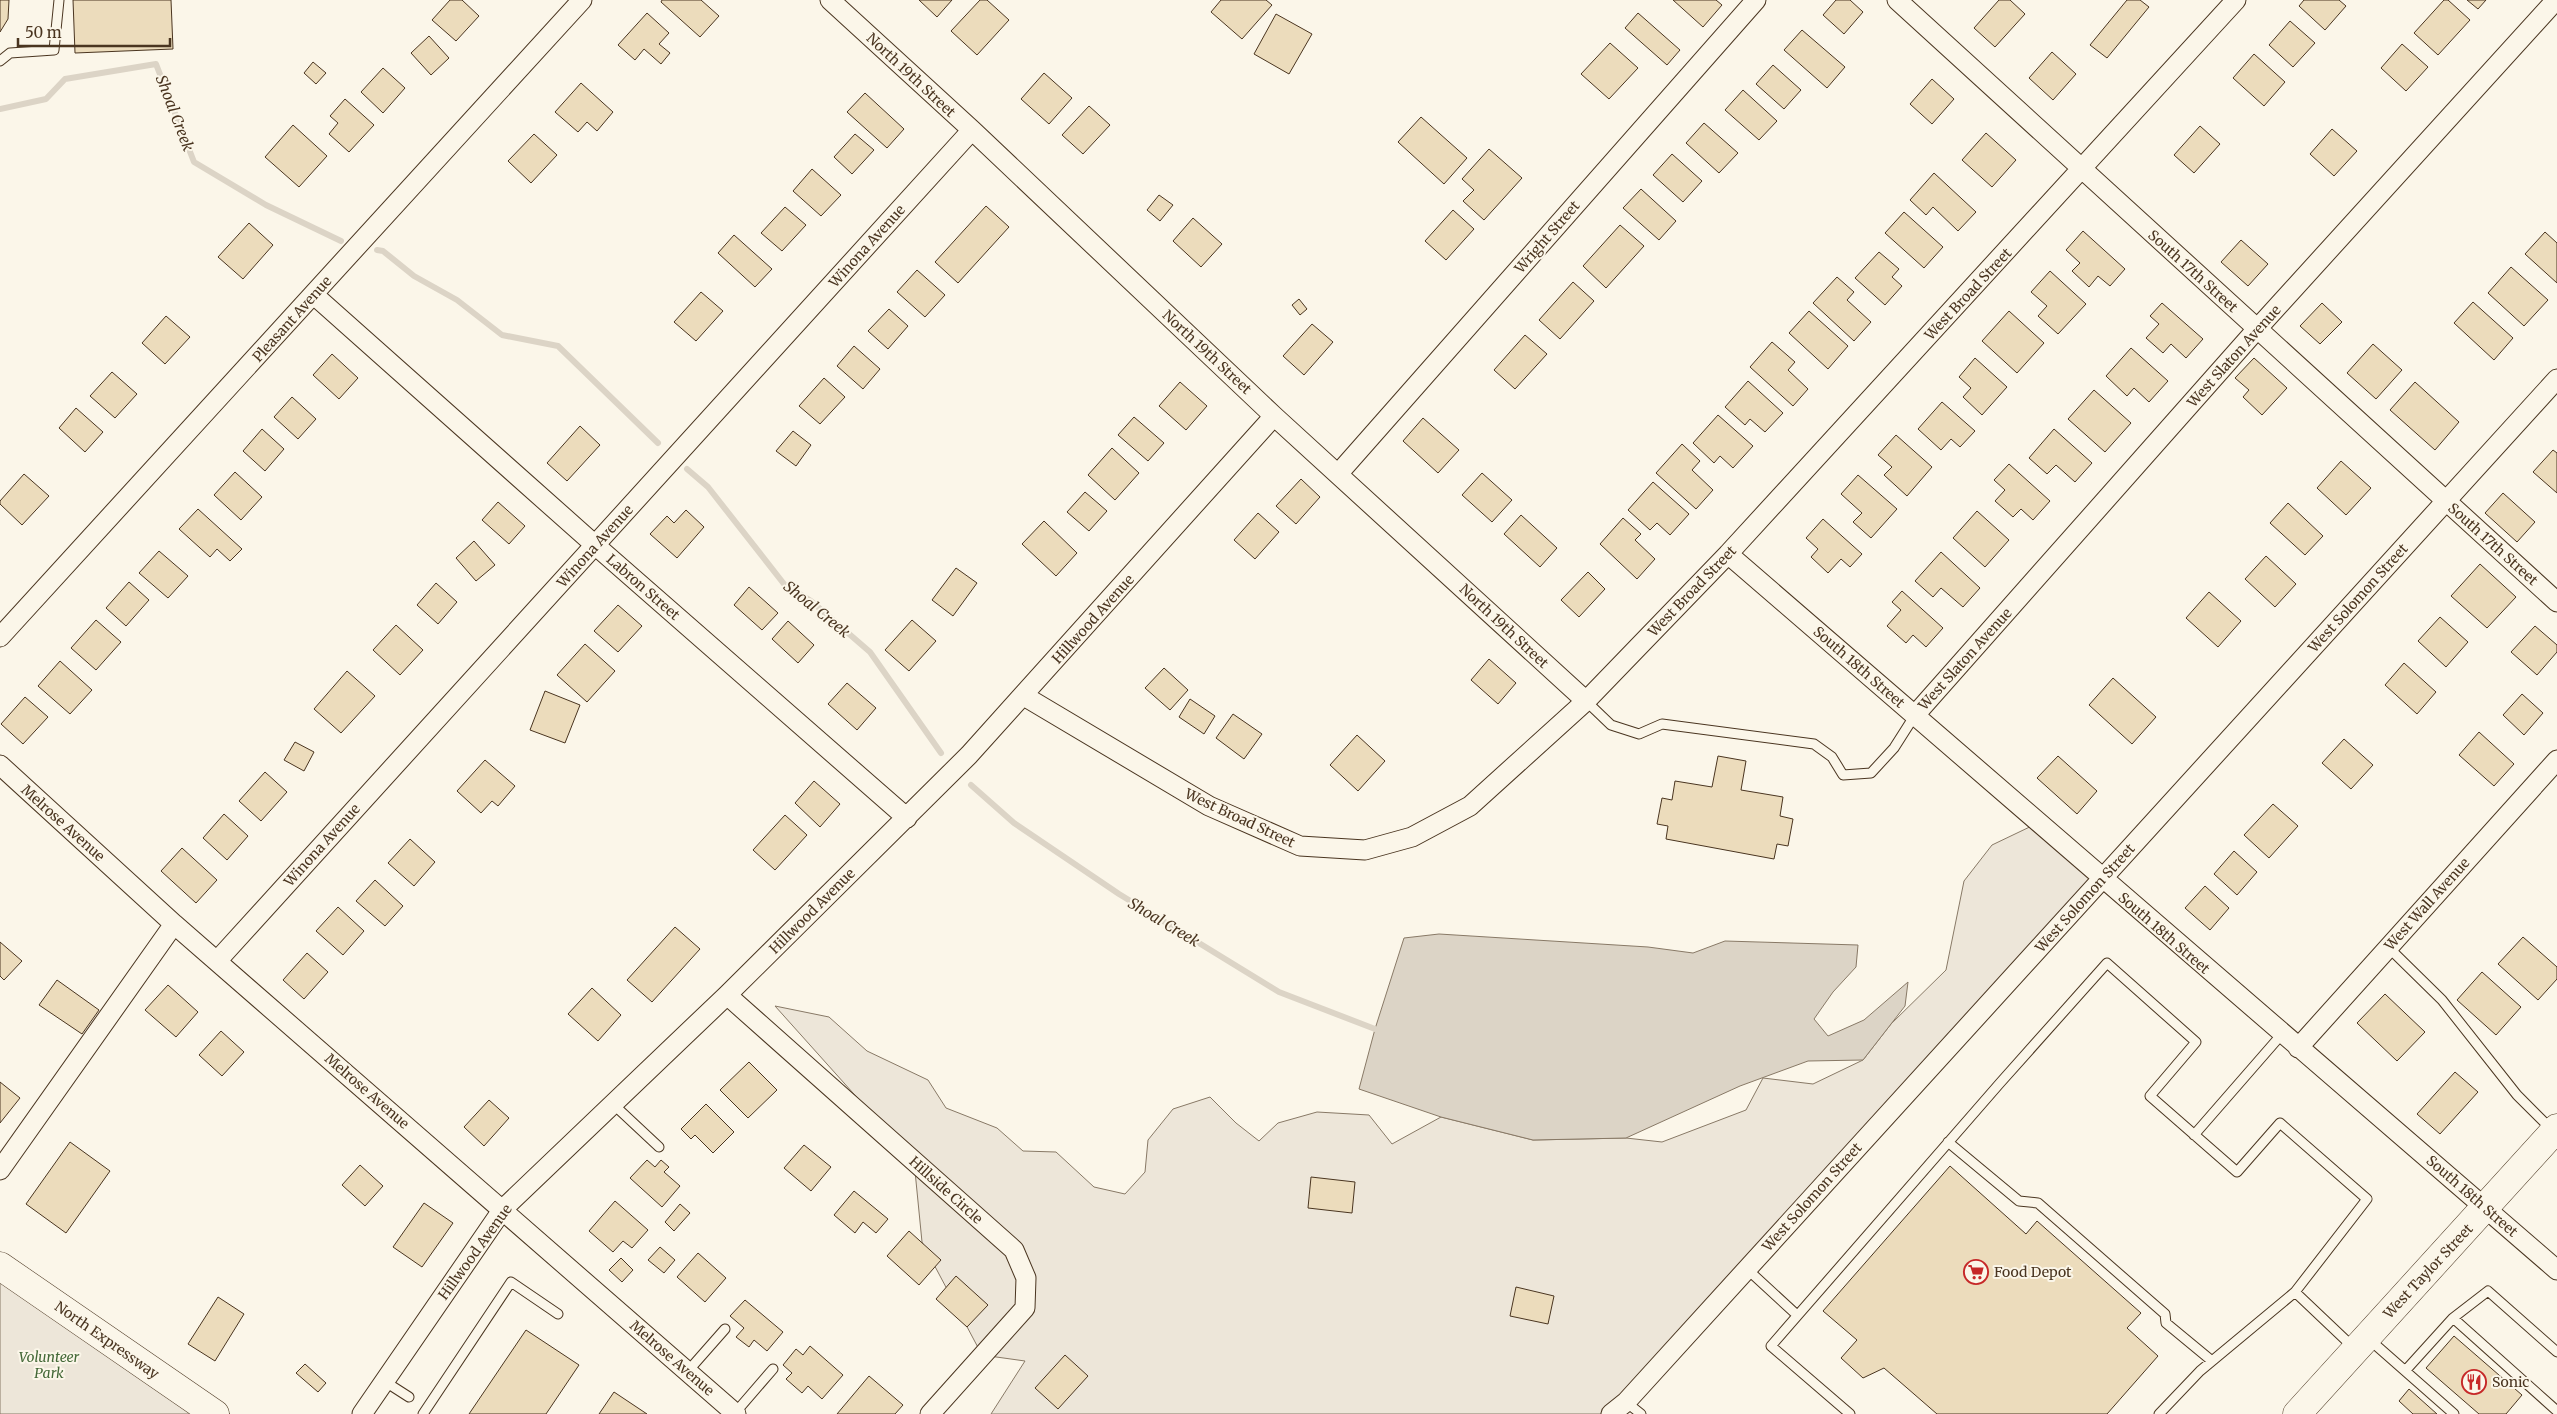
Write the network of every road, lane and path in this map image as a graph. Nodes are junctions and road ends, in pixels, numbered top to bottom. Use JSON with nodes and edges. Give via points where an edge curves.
{"nodes":[{"id":1,"x":59,"y":0,"type":"edge"},
{"id":2,"x":582,"y":0,"type":"edge"},
{"id":3,"x":830,"y":0,"type":"edge"},
{"id":4,"x":1756,"y":0,"type":"edge"},
{"id":5,"x":1897,"y":0,"type":"edge"},
{"id":6,"x":2236,"y":0,"type":"edge"},
{"id":7,"x":2556,"y":0,"type":"edge"},
{"id":8,"x":0,"y":60,"type":"edge"},
{"id":9,"x":972,"y":130,"type":"junction"},
{"id":10,"x":2082,"y":170,"type":"junction"},
{"id":11,"x":314,"y":295,"type":"junction"},
{"id":12,"x":2257,"y":329,"type":"junction"},
{"id":13,"x":2557,"y":379,"type":"edge"},
{"id":14,"x":1274,"y":416,"type":"junction"},
{"id":15,"x":1338,"y":474,"type":"junction"},
{"id":16,"x":2446,"y":502,"type":"junction"},
{"id":17,"x":595,"y":545,"type":"junction"},
{"id":18,"x":1728,"y":554,"type":"junction"},
{"id":19,"x":2557,"y":602,"type":"edge"},
{"id":20,"x":0,"y":638,"type":"edge"},
{"id":21,"x":1024,"y":696,"type":"junction"},
{"id":22,"x":1586,"y":701,"type":"junction"},
{"id":23,"x":1915,"y":715,"type":"junction"},
{"id":24,"x":2557,"y":760,"type":"edge"},
{"id":25,"x":0,"y":765,"type":"edge"},
{"id":26,"x":907,"y":818,"type":"junction"},
{"id":27,"x":2102,"y":879,"type":"junction"},
{"id":28,"x":174,"y":924,"type":"junction"},
{"id":29,"x":2388,"y":947,"type":"junction"},
{"id":30,"x":217,"y":961,"type":"junction"},
{"id":31,"x":727,"y":995,"type":"junction"},
{"id":32,"x":2282,"y":1034,"type":"junction"},
{"id":33,"x":2298,"y":1048,"type":"junction"},
{"id":34,"x":613,"y":1104,"type":"junction"},
{"id":35,"x":2555,"y":1130,"type":"edge"},
{"id":36,"x":2194,"y":1135,"type":"junction"},
{"id":37,"x":1948,"y":1142,"type":"junction"},
{"id":38,"x":659,"y":1147,"type":"dead end"},
{"id":39,"x":0,"y":1170,"type":"edge"},
{"id":40,"x":2486,"y":1208,"type":"junction"},
{"id":41,"x":503,"y":1210,"type":"junction"},
{"id":42,"x":0,"y":1266,"type":"edge"},
{"id":43,"x":1747,"y":1269,"type":"junction"},
{"id":44,"x":2557,"y":1270,"type":"edge"},
{"id":45,"x":2295,"y":1292,"type":"junction"},
{"id":46,"x":558,"y":1314,"type":"dead end"},
{"id":47,"x":1797,"y":1315,"type":"junction"},
{"id":48,"x":2453,"y":1318,"type":"junction"},
{"id":49,"x":724,"y":1329,"type":"dead end"},
{"id":50,"x":2361,"y":1344,"type":"junction"},
{"id":51,"x":2557,"y":1352,"type":"edge"},
{"id":52,"x":2212,"y":1361,"type":"junction"},
{"id":53,"x":773,"y":1369,"type":"dead end"},
{"id":54,"x":2405,"y":1371,"type":"junction"},
{"id":55,"x":688,"y":1372,"type":"junction"},
{"id":56,"x":384,"y":1381,"type":"junction"},
{"id":57,"x":409,"y":1396,"type":"dead end"},
{"id":58,"x":1626,"y":1402,"type":"junction"},
{"id":59,"x":2557,"y":1411,"type":"edge"},
{"id":60,"x":214,"y":1414,"type":"edge"},
{"id":61,"x":362,"y":1414,"type":"edge"},
{"id":62,"x":423,"y":1414,"type":"edge"},
{"id":63,"x":736,"y":1414,"type":"edge"},
{"id":64,"x":930,"y":1414,"type":"edge"},
{"id":65,"x":1611,"y":1414,"type":"edge"},
{"id":66,"x":1641,"y":1414,"type":"edge"},
{"id":67,"x":1850,"y":1414,"type":"edge"},
{"id":68,"x":2159,"y":1414,"type":"edge"},
{"id":69,"x":2297,"y":1414,"type":"edge"},
{"id":70,"x":2454,"y":1414,"type":"edge"}],
"edges":[{"from":1,"to":8,"type":"lane","via":[[54,50],[10,54]]},
{"from":2,"to":11,"type":"street","name":"Pleasant Avenue"},
{"from":3,"to":9,"type":"street","name":"North 19th Street"},
{"from":4,"to":15,"type":"street","name":"Wright Street"},
{"from":5,"to":10,"type":"street","name":"South 17th Street"},
{"from":6,"to":10,"type":"street","name":"West Broad Street"},
{"from":7,"to":12,"type":"street","name":"West Slaton Avenue"},
{"from":9,"to":14,"type":"street","name":"North 19th Street"},
{"from":9,"to":17,"type":"street","name":"Winona Avenue"},
{"from":10,"to":12,"type":"street","name":"South 17th Street"},
{"from":10,"to":18,"type":"street","name":"West Broad Street"},
{"from":11,"to":17,"type":"street","name":"Labron Street"},
{"from":11,"to":20,"type":"street","name":"Pleasant Avenue"},
{"from":12,"to":16,"type":"street","name":"South 17th Street"},
{"from":12,"to":23,"type":"street","name":"West Slaton Avenue"},
{"from":13,"to":16,"type":"street","name":"West Solomon Street"},
{"from":14,"to":15,"type":"street","name":"North 19th Street"},
{"from":14,"to":21,"type":"street","name":"Hillwood Avenue"},
{"from":15,"to":22,"type":"street","name":"North 19th Street"},
{"from":16,"to":19,"type":"street","name":"South 17th Street"},
{"from":16,"to":27,"type":"street","name":"West Solomon Street"},
{"from":17,"to":26,"type":"street","name":"Labron Street"},
{"from":17,"to":30,"type":"street","name":"Winona Avenue"},
{"from":18,"to":22,"type":"street","name":"West Broad Street"},
{"from":18,"to":23,"type":"street","name":"South 18th Street"},
{"from":21,"to":22,"type":"street","name":"West Broad Street","via":[[1218,810],[1300,846],[1365,850],[1412,837],[1470,806]]},
{"from":21,"to":26,"type":"street","name":"Hillwood Avenue"},
{"from":22,"to":23,"type":"lane","via":[[1611,725],[1639,734],[1662,724],[1814,744],[1832,757],[1842,775],[1871,773],[1894,748]]},
{"from":23,"to":27,"type":"street","name":"South 18th Street"},
{"from":24,"to":29,"type":"street","name":"West Wall Avenue"},
{"from":25,"to":28,"type":"street","name":"Melrose Avenue"},
{"from":26,"to":31,"type":"street","name":"Hillwood Avenue"},
{"from":27,"to":32,"type":"street","name":"South 18th Street"},
{"from":27,"to":43,"type":"street","name":"West Solomon Street"},
{"from":28,"to":30,"type":"street","name":"Melrose Avenue"},
{"from":28,"to":39,"type":"street"},
{"from":29,"to":33,"type":"street","name":"West Wall Avenue"},
{"from":29,"to":35,"type":"lane","via":[[2442,1000],[2518,1095]]},
{"from":30,"to":41,"type":"street","name":"Melrose Avenue"},
{"from":31,"to":34,"type":"street","name":"Hillwood Avenue"},
{"from":31,"to":64,"type":"street","name":"Hillside Circle","via":[[1014,1250],[1026,1278],[1025,1308]]},
{"from":32,"to":33,"type":"street","name":"South 18th Street"},
{"from":32,"to":36,"type":"lane"},
{"from":33,"to":40,"type":"street","name":"South 18th Street"},
{"from":34,"to":38,"type":"lane"},
{"from":34,"to":41,"type":"street","name":"Hillwood Avenue"},
{"from":35,"to":40,"type":"main road","name":"West Taylor Street"},
{"from":36,"to":37,"type":"lane","via":[[2150,1096],[2196,1042],[2108,963]]},
{"from":36,"to":45,"type":"lane","via":[[2237,1172],[2280,1123],[2367,1199]]},
{"from":37,"to":47,"type":"lane"},
{"from":37,"to":52,"type":"lane","via":[[2018,1201],[2038,1203],[2165,1314],[2166,1323]]},
{"from":40,"to":44,"type":"street","name":"South 18th Street"},
{"from":40,"to":50,"type":"main road","name":"West Taylor Street"},
{"from":41,"to":55,"type":"street","name":"Melrose Avenue"},
{"from":41,"to":56,"type":"street","name":"Hillwood Avenue"},
{"from":42,"to":60,"type":"main road","name":"North Expressway"},
{"from":43,"to":47,"type":"lane"},
{"from":43,"to":58,"type":"street","name":"West Solomon Street"},
{"from":45,"to":50,"type":"lane"},
{"from":45,"to":52,"type":"lane"},
{"from":46,"to":62,"type":"lane","via":[[511,1282]]},
{"from":47,"to":67,"type":"lane","via":[[1771,1346]]},
{"from":48,"to":51,"type":"lane","via":[[2488,1290]]},
{"from":48,"to":54,"type":"lane"},
{"from":48,"to":59,"type":"lane"},
{"from":49,"to":55,"type":"lane"},
{"from":50,"to":54,"type":"lane"},
{"from":50,"to":69,"type":"main road","name":"West Taylor Street"},
{"from":52,"to":68,"type":"lane"},
{"from":53,"to":63,"type":"lane"},
{"from":54,"to":70,"type":"lane"},
{"from":55,"to":63,"type":"street","name":"Melrose Avenue"},
{"from":56,"to":57,"type":"lane"},
{"from":56,"to":61,"type":"street","name":"Hillwood Avenue"},
{"from":58,"to":65,"type":"street","name":"West Solomon Street"},
{"from":58,"to":66,"type":"lane"}]}
